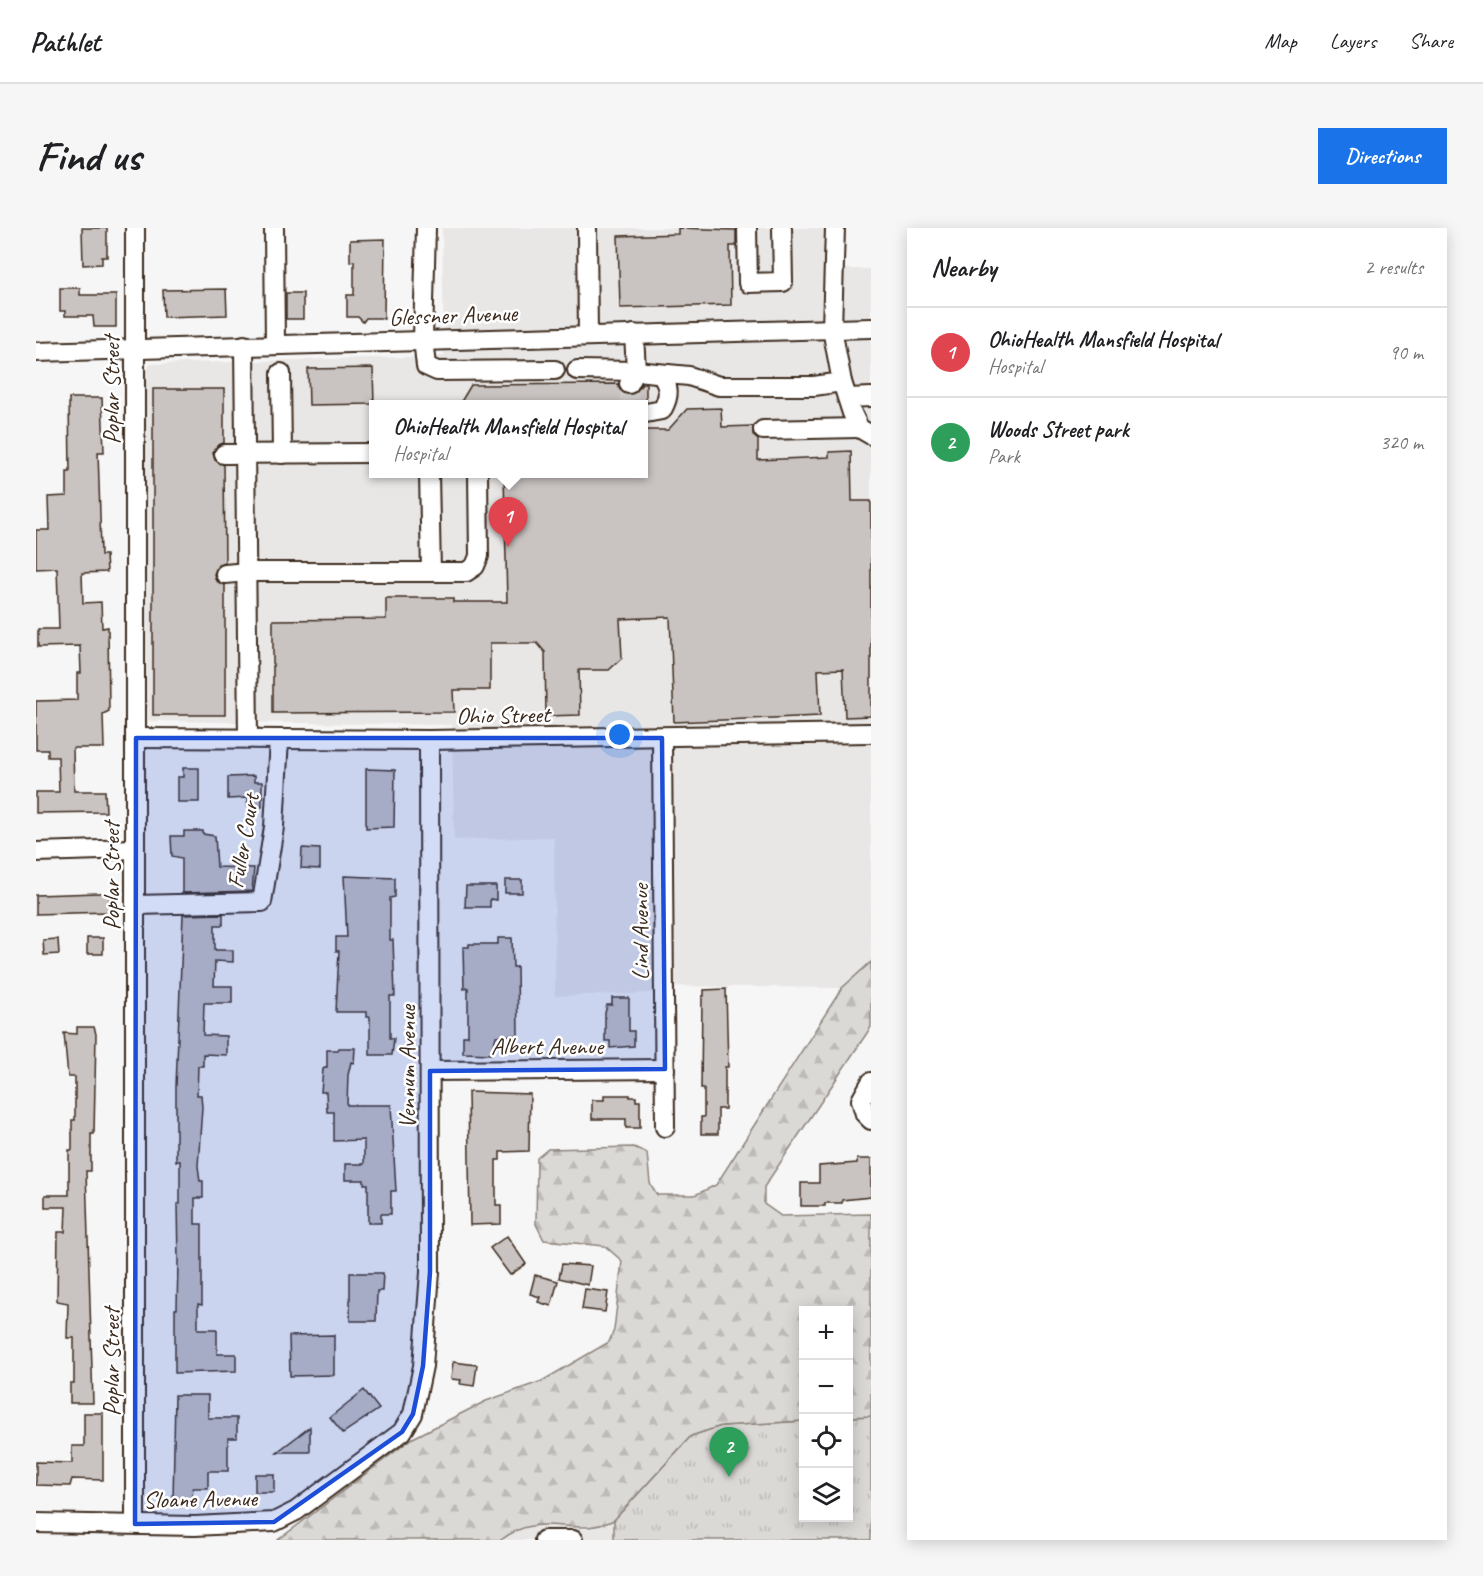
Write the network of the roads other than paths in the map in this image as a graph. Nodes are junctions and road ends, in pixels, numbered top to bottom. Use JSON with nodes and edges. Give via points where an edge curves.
{"nodes":[{"id":1,"x":135,"y":228,"type":"edge"},
{"id":2,"x":274,"y":228,"type":"edge"},
{"id":3,"x":426,"y":228,"type":"edge"},
{"id":4,"x":588,"y":228,"type":"edge"},
{"id":5,"x":747,"y":228,"type":"edge"},
{"id":6,"x":782,"y":228,"type":"edge"},
{"id":7,"x":834,"y":228,"type":"edge"},
{"id":8,"x":871,"y":328,"type":"edge"},
{"id":9,"x":832,"y":329,"type":"junction"},
{"id":10,"x":634,"y":334,"type":"junction"},
{"id":11,"x":588,"y":335,"type":"junction"},
{"id":12,"x":423,"y":339,"type":"junction"},
{"id":13,"x":275,"y":344,"type":"junction"},
{"id":14,"x":244,"y":345,"type":"junction"},
{"id":15,"x":135,"y":349,"type":"junction"},
{"id":16,"x":36,"y":352,"type":"edge"},
{"id":17,"x":555,"y":370,"type":"dead end"},
{"id":18,"x":577,"y":370,"type":"dead end"},
{"id":19,"x":281,"y":373,"type":"dead end"},
{"id":20,"x":660,"y":374,"type":"junction"},
{"id":21,"x":633,"y":378,"type":"junction"},
{"id":22,"x":845,"y":390,"type":"junction"},
{"id":23,"x":871,"y":397,"type":"edge"},
{"id":24,"x":648,"y":413,"type":"edge"},
{"id":25,"x":763,"y":430,"type":"dead end"},
{"id":26,"x":865,"y":431,"type":"edge"},
{"id":27,"x":369,"y":453,"type":"edge"},
{"id":28,"x":224,"y":454,"type":"dead end"},
{"id":29,"x":245,"y":454,"type":"junction"},
{"id":30,"x":282,"y":454,"type":"junction"},
{"id":31,"x":429,"y":478,"type":"edge"},
{"id":32,"x":478,"y":478,"type":"edge"},
{"id":33,"x":247,"y":572,"type":"junction"},
{"id":34,"x":431,"y":572,"type":"junction"},
{"id":35,"x":225,"y":574,"type":"dead end"},
{"id":36,"x":871,"y":733,"type":"edge"},
{"id":37,"x":136,"y":738,"type":"junction"},
{"id":38,"x":248,"y":738,"type":"junction"},
{"id":39,"x":662,"y":738,"type":"junction"},
{"id":40,"x":279,"y":739,"type":"junction"},
{"id":41,"x":429,"y":740,"type":"junction"},
{"id":42,"x":134,"y":849,"type":"junction"},
{"id":43,"x":36,"y":852,"type":"edge"},
{"id":44,"x":135,"y":905,"type":"junction"},
{"id":45,"x":664,"y":1069,"type":"junction"},
{"id":46,"x":430,"y":1071,"type":"junction"},
{"id":47,"x":871,"y":1082,"type":"edge"},
{"id":48,"x":871,"y":1120,"type":"edge"},
{"id":49,"x":665,"y":1127,"type":"dead end"},
{"id":50,"x":418,"y":1393,"type":"joint"},
{"id":51,"x":36,"y":1523,"type":"edge"},
{"id":52,"x":135,"y":1524,"type":"junction"},
{"id":53,"x":544,"y":1540,"type":"edge"},
{"id":54,"x":573,"y":1540,"type":"edge"}],
"edges":[{"from":1,"to":15,"type":"street","name":"Poplar Street"},
{"from":2,"to":13,"type":"street"},
{"from":3,"to":12,"type":"street"},
{"from":4,"to":11,"type":"street"},
{"from":5,"to":6,"type":"street","via":[[748,283],[783,282]]},
{"from":7,"to":9,"type":"street"},
{"from":8,"to":9,"type":"street","name":"Glessner Avenue"},
{"from":9,"to":10,"type":"street","name":"Glessner Avenue"},
{"from":9,"to":22,"type":"street"},
{"from":10,"to":11,"type":"street","name":"Glessner Avenue"},
{"from":10,"to":21,"type":"street"},
{"from":11,"to":12,"type":"street","name":"Glessner Avenue"},
{"from":12,"to":13,"type":"street","name":"Glessner Avenue"},
{"from":12,"to":17,"type":"street","via":[[426,366],[437,371]]},
{"from":13,"to":14,"type":"street","name":"Glessner Avenue"},
{"from":14,"to":15,"type":"street","name":"Glessner Avenue"},
{"from":14,"to":29,"type":"street"},
{"from":15,"to":16,"type":"street","name":"Glessner Avenue"},
{"from":15,"to":37,"type":"street","name":"Poplar Street"},
{"from":18,"to":21,"type":"street"},
{"from":19,"to":30,"type":"street"},
{"from":20,"to":21,"type":"street"},
{"from":20,"to":22,"type":"street","via":[[689,376],[719,386],[814,386]]},
{"from":20,"to":24,"type":"street","via":[[669,393],[668,400],[662,410]]},
{"from":22,"to":23,"type":"street"},
{"from":22,"to":26,"type":"street"},
{"from":25,"to":26,"type":"street"},
{"from":27,"to":30,"type":"street"},
{"from":28,"to":29,"type":"street"},
{"from":29,"to":30,"type":"street"},
{"from":29,"to":33,"type":"street"},
{"from":31,"to":34,"type":"street"},
{"from":32,"to":34,"type":"street","via":[[479,556],[475,566],[466,572]]},
{"from":33,"to":34,"type":"street"},
{"from":33,"to":35,"type":"street"},
{"from":33,"to":38,"type":"street"},
{"from":36,"to":39,"type":"street","name":"Ohio Street"},
{"from":37,"to":38,"type":"street","name":"Ohio Street"},
{"from":37,"to":42,"type":"street","name":"Poplar Street"},
{"from":38,"to":40,"type":"street","name":"Ohio Street"},
{"from":39,"to":41,"type":"street","name":"Ohio Street"},
{"from":39,"to":45,"type":"street","name":"Lind Avenue"},
{"from":40,"to":41,"type":"street","name":"Ohio Street"},
{"from":40,"to":44,"type":"street","name":"Fuller Court","via":[[274,827],[262,902]]},
{"from":41,"to":46,"type":"street","name":"Vennum Avenue"},
{"from":42,"to":43,"type":"street"},
{"from":42,"to":44,"type":"street","name":"Poplar Street"},
{"from":44,"to":52,"type":"street","name":"Poplar Street"},
{"from":45,"to":46,"type":"street","name":"Albert Avenue"},
{"from":45,"to":49,"type":"street","name":"Lind Avenue"},
{"from":46,"to":50,"type":"street","name":"Vennum Avenue","via":[[430,1272]]},
{"from":47,"to":48,"type":"street","via":[[861,1100]]},
{"from":50,"to":52,"type":"street","name":"Sloane Avenue","via":[[413,1414],[402,1432],[296,1511],[274,1522]]},
{"from":51,"to":52,"type":"street","name":"Sloane Avenue"},
{"from":53,"to":54,"type":"street"}]}
